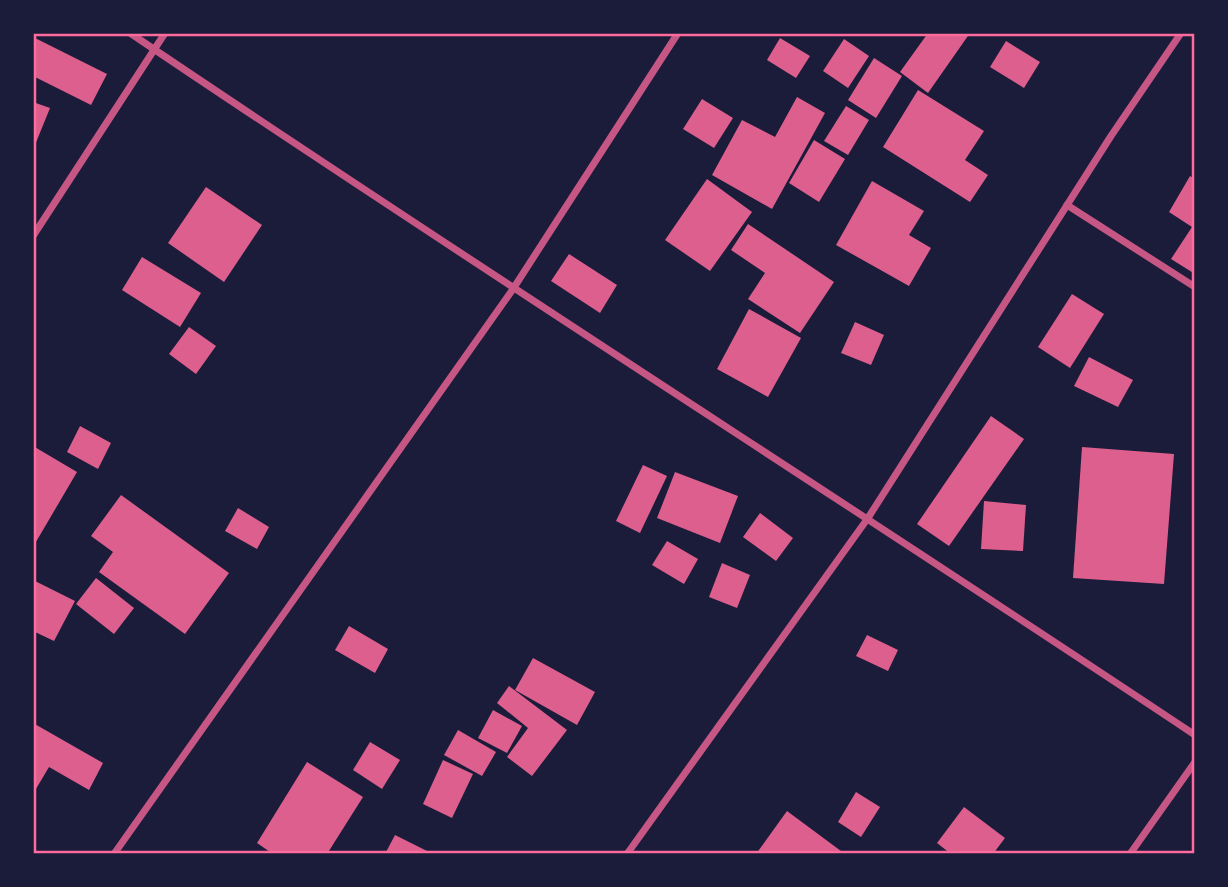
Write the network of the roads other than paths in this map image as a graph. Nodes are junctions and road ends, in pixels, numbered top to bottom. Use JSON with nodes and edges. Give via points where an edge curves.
{"nodes":[{"id":1,"x":130,"y":33,"type":"edge"},
{"id":2,"x":165,"y":33,"type":"edge"},
{"id":3,"x":678,"y":33,"type":"edge"},
{"id":4,"x":1181,"y":33,"type":"edge"},
{"id":5,"x":154,"y":50,"type":"junction"},
{"id":6,"x":1067,"y":205,"type":"junction"},
{"id":7,"x":33,"y":236,"type":"edge"},
{"id":8,"x":1195,"y":287,"type":"edge"},
{"id":9,"x":513,"y":289,"type":"junction"},
{"id":10,"x":868,"y":517,"type":"junction"},
{"id":11,"x":1195,"y":735,"type":"edge"},
{"id":12,"x":1195,"y":762,"type":"edge"},
{"id":13,"x":114,"y":854,"type":"edge"},
{"id":14,"x":627,"y":854,"type":"edge"},
{"id":15,"x":1130,"y":854,"type":"edge"}],
"edges":[{"from":1,"to":5,"type":"street"},
{"from":2,"to":5,"type":"street"},
{"from":3,"to":9,"type":"street"},
{"from":4,"to":6,"type":"street"},
{"from":5,"to":7,"type":"street"},
{"from":5,"to":9,"type":"street"},
{"from":6,"to":8,"type":"street"},
{"from":6,"to":10,"type":"street"},
{"from":9,"to":10,"type":"street"},
{"from":9,"to":13,"type":"street"},
{"from":10,"to":11,"type":"street"},
{"from":10,"to":14,"type":"street"},
{"from":12,"to":15,"type":"street"}]}
